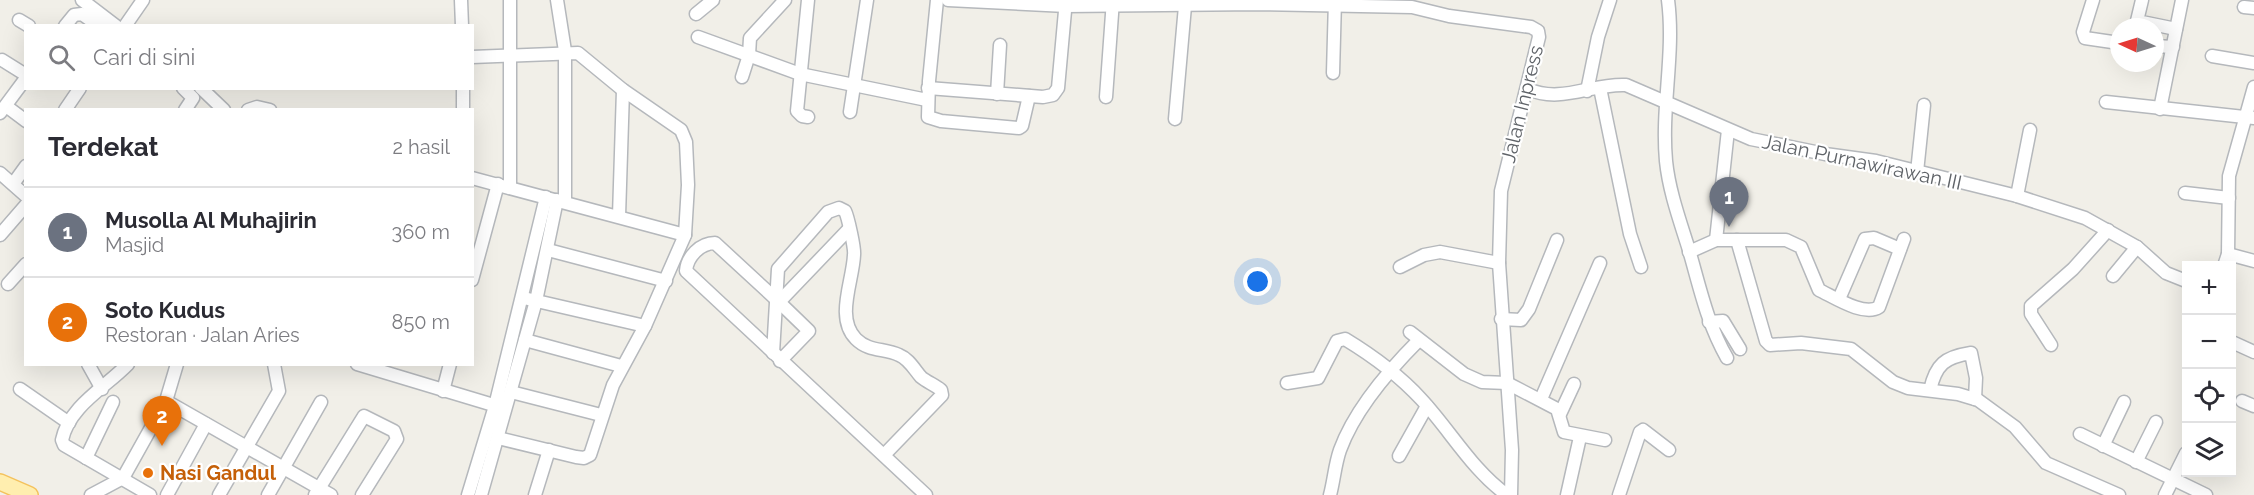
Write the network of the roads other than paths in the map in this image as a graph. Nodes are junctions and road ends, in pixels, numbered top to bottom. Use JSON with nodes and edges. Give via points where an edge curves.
{"nodes":[{"id":1,"x":82,"y":0,"type":"edge"},
{"id":2,"x":143,"y":0,"type":"edge"},
{"id":3,"x":461,"y":0,"type":"edge"},
{"id":4,"x":510,"y":0,"type":"edge"},
{"id":5,"x":557,"y":0,"type":"edge"},
{"id":6,"x":713,"y":0,"type":"edge"},
{"id":7,"x":785,"y":0,"type":"edge"},
{"id":8,"x":808,"y":0,"type":"edge"},
{"id":9,"x":867,"y":0,"type":"edge"},
{"id":10,"x":937,"y":0,"type":"edge"},
{"id":11,"x":949,"y":0,"type":"edge"},
{"id":12,"x":1610,"y":0,"type":"edge"},
{"id":13,"x":1668,"y":0,"type":"edge"},
{"id":14,"x":2093,"y":0,"type":"edge"},
{"id":15,"x":2142,"y":0,"type":"edge"},
{"id":16,"x":2182,"y":0,"type":"edge"},
{"id":17,"x":1021,"y":1,"type":"edge"},
{"id":18,"x":1113,"y":2,"type":"edge"},
{"id":19,"x":1335,"y":2,"type":"edge"},
{"id":20,"x":1066,"y":3,"type":"edge"},
{"id":21,"x":1413,"y":3,"type":"edge"},
{"id":22,"x":1185,"y":6,"type":"junction"},
{"id":23,"x":696,"y":14,"type":"dead end"},
{"id":24,"x":2138,"y":18,"type":"edge"},
{"id":25,"x":67,"y":24,"type":"edge"},
{"id":26,"x":96,"y":24,"type":"edge"},
{"id":27,"x":113,"y":24,"type":"edge"},
{"id":28,"x":126,"y":24,"type":"edge"},
{"id":29,"x":462,"y":24,"type":"edge"},
{"id":30,"x":2164,"y":27,"type":"edge"},
{"id":31,"x":2176,"y":29,"type":"junction"},
{"id":32,"x":698,"y":37,"type":"dead end"},
{"id":33,"x":2110,"y":42,"type":"edge"},
{"id":34,"x":1000,"y":45,"type":"dead end"},
{"id":35,"x":2164,"y":46,"type":"edge"},
{"id":36,"x":2173,"y":47,"type":"junction"},
{"id":37,"x":565,"y":51,"type":"junction"},
{"id":38,"x":749,"y":55,"type":"junction"},
{"id":39,"x":511,"y":56,"type":"junction"},
{"id":40,"x":2212,"y":56,"type":"dead end"},
{"id":41,"x":474,"y":57,"type":"edge"},
{"id":42,"x":2,"y":60,"type":"dead end"},
{"id":43,"x":2254,"y":63,"type":"edge"},
{"id":44,"x":1333,"y":73,"type":"dead end"},
{"id":45,"x":800,"y":74,"type":"junction"},
{"id":46,"x":24,"y":75,"type":"edge"},
{"id":47,"x":742,"y":77,"type":"dead end"},
{"id":48,"x":24,"y":79,"type":"edge"},
{"id":49,"x":853,"y":86,"type":"junction"},
{"id":50,"x":2254,"y":87,"type":"edge"},
{"id":51,"x":1600,"y":88,"type":"junction"},
{"id":52,"x":1528,"y":89,"type":"junction"},
{"id":53,"x":79,"y":90,"type":"edge"},
{"id":54,"x":185,"y":90,"type":"edge"},
{"id":55,"x":203,"y":90,"type":"edge"},
{"id":56,"x":463,"y":90,"type":"edge"},
{"id":57,"x":623,"y":90,"type":"junction"},
{"id":58,"x":1587,"y":91,"type":"junction"},
{"id":59,"x":928,"y":94,"type":"junction"},
{"id":60,"x":998,"y":94,"type":"junction"},
{"id":61,"x":1029,"y":96,"type":"junction"},
{"id":62,"x":1106,"y":97,"type":"dead end"},
{"id":63,"x":1666,"y":101,"type":"junction"},
{"id":64,"x":2106,"y":102,"type":"dead end"},
{"id":65,"x":1924,"y":105,"type":"dead end"},
{"id":66,"x":67,"y":108,"type":"edge"},
{"id":67,"x":186,"y":108,"type":"edge"},
{"id":68,"x":222,"y":108,"type":"edge"},
{"id":69,"x":463,"y":108,"type":"edge"},
{"id":70,"x":3,"y":109,"type":"edge"},
{"id":71,"x":2160,"y":109,"type":"junction"},
{"id":72,"x":850,"y":112,"type":"dead end"},
{"id":73,"x":808,"y":117,"type":"dead end"},
{"id":74,"x":2250,"y":117,"type":"edge"},
{"id":75,"x":1175,"y":119,"type":"dead end"},
{"id":76,"x":24,"y":120,"type":"edge"},
{"id":77,"x":1728,"y":130,"type":"junction"},
{"id":78,"x":2030,"y":130,"type":"dead end"},
{"id":79,"x":24,"y":169,"type":"edge"},
{"id":80,"x":1917,"y":172,"type":"junction"},
{"id":81,"x":0,"y":173,"type":"edge"},
{"id":82,"x":474,"y":178,"type":"edge"},
{"id":83,"x":13,"y":184,"type":"junction"},
{"id":84,"x":504,"y":186,"type":"junction"},
{"id":85,"x":24,"y":194,"type":"edge"},
{"id":86,"x":2185,"y":194,"type":"dead end"},
{"id":87,"x":2017,"y":196,"type":"junction"},
{"id":88,"x":2229,"y":198,"type":"junction"},
{"id":89,"x":556,"y":200,"type":"junction"},
{"id":90,"x":24,"y":208,"type":"edge"},
{"id":91,"x":620,"y":216,"type":"junction"},
{"id":92,"x":848,"y":230,"type":"junction"},
{"id":93,"x":2108,"y":230,"type":"junction"},
{"id":94,"x":0,"y":235,"type":"edge"},
{"id":95,"x":685,"y":235,"type":"junction"},
{"id":96,"x":1557,"y":240,"type":"dead end"},
{"id":97,"x":1716,"y":240,"type":"junction"},
{"id":98,"x":1737,"y":240,"type":"junction"},
{"id":99,"x":2137,"y":247,"type":"junction"},
{"id":100,"x":548,"y":250,"type":"junction"},
{"id":101,"x":1689,"y":252,"type":"junction"},
{"id":102,"x":2226,"y":260,"type":"edge"},
{"id":103,"x":2254,"y":261,"type":"edge"},
{"id":104,"x":1499,"y":263,"type":"junction"},
{"id":105,"x":1600,"y":263,"type":"dead end"},
{"id":106,"x":24,"y":266,"type":"edge"},
{"id":107,"x":1400,"y":267,"type":"dead end"},
{"id":108,"x":1641,"y":267,"type":"dead end"},
{"id":109,"x":474,"y":274,"type":"edge"},
{"id":110,"x":2113,"y":276,"type":"dead end"},
{"id":111,"x":2182,"y":279,"type":"edge"},
{"id":112,"x":666,"y":281,"type":"junction"},
{"id":113,"x":8,"y":284,"type":"dead end"},
{"id":114,"x":521,"y":297,"type":"junction"},
{"id":115,"x":1839,"y":299,"type":"junction"},
{"id":116,"x":777,"y":300,"type":"junction"},
{"id":117,"x":536,"y":301,"type":"junction"},
{"id":118,"x":1501,"y":319,"type":"junction"},
{"id":119,"x":1709,"y":322,"type":"junction"},
{"id":120,"x":645,"y":326,"type":"junction"},
{"id":121,"x":525,"y":339,"type":"junction"},
{"id":122,"x":2236,"y":344,"type":"edge"},
{"id":123,"x":2051,"y":345,"type":"dead end"},
{"id":124,"x":1740,"y":349,"type":"dead end"},
{"id":125,"x":2254,"y":352,"type":"edge"},
{"id":126,"x":777,"y":357,"type":"junction"},
{"id":127,"x":1726,"y":358,"type":"dead end"},
{"id":128,"x":89,"y":366,"type":"edge"},
{"id":129,"x":126,"y":366,"type":"edge"},
{"id":130,"x":176,"y":366,"type":"edge"},
{"id":131,"x":274,"y":366,"type":"edge"},
{"id":132,"x":373,"y":366,"type":"edge"},
{"id":133,"x":449,"y":366,"type":"edge"},
{"id":134,"x":621,"y":366,"type":"junction"},
{"id":135,"x":396,"y":369,"type":"edge"},
{"id":136,"x":1390,"y":369,"type":"junction"},
{"id":137,"x":1507,"y":382,"type":"junction"},
{"id":138,"x":1287,"y":383,"type":"dead end"},
{"id":139,"x":1574,"y":384,"type":"dead end"},
{"id":140,"x":20,"y":389,"type":"dead end"},
{"id":141,"x":102,"y":389,"type":"junction"},
{"id":142,"x":1930,"y":390,"type":"junction"},
{"id":143,"x":443,"y":391,"type":"junction"},
{"id":144,"x":511,"y":392,"type":"junction"},
{"id":145,"x":1541,"y":399,"type":"junction"},
{"id":146,"x":1975,"y":399,"type":"junction"},
{"id":147,"x":166,"y":401,"type":"junction"},
{"id":148,"x":2242,"y":401,"type":"dead end"},
{"id":149,"x":113,"y":402,"type":"dead end"},
{"id":150,"x":321,"y":402,"type":"dead end"},
{"id":151,"x":2124,"y":402,"type":"dead end"},
{"id":152,"x":1427,"y":406,"type":"junction"},
{"id":153,"x":2254,"y":406,"type":"edge"},
{"id":154,"x":500,"y":407,"type":"junction"},
{"id":155,"x":1560,"y":414,"type":"junction"},
{"id":156,"x":601,"y":415,"type":"junction"},
{"id":157,"x":2156,"y":422,"type":"dead end"},
{"id":158,"x":69,"y":423,"type":"junction"},
{"id":159,"x":206,"y":424,"type":"junction"},
{"id":160,"x":2080,"y":434,"type":"dead end"},
{"id":161,"x":1580,"y":437,"type":"junction"},
{"id":162,"x":498,"y":438,"type":"junction"},
{"id":163,"x":1605,"y":440,"type":"dead end"},
{"id":164,"x":2103,"y":446,"type":"junction"},
{"id":165,"x":247,"y":447,"type":"junction"},
{"id":166,"x":549,"y":450,"type":"junction"},
{"id":167,"x":1669,"y":450,"type":"dead end"},
{"id":168,"x":884,"y":454,"type":"junction"},
{"id":169,"x":1399,"y":456,"type":"dead end"},
{"id":170,"x":86,"y":458,"type":"junction"},
{"id":171,"x":2136,"y":462,"type":"junction"},
{"id":172,"x":2182,"y":462,"type":"edge"},
{"id":173,"x":284,"y":468,"type":"junction"},
{"id":174,"x":123,"y":478,"type":"junction"},
{"id":175,"x":2172,"y":480,"type":"junction"},
{"id":176,"x":0,"y":482,"type":"edge"},
{"id":177,"x":135,"y":490,"type":"edge"},
{"id":178,"x":317,"y":492,"type":"edge"},
{"id":179,"x":30,"y":495,"type":"edge"},
{"id":180,"x":91,"y":495,"type":"edge"},
{"id":181,"x":150,"y":495,"type":"edge"},
{"id":182,"x":166,"y":495,"type":"edge"},
{"id":183,"x":219,"y":495,"type":"edge"},
{"id":184,"x":268,"y":495,"type":"edge"},
{"id":185,"x":331,"y":495,"type":"edge"},
{"id":186,"x":362,"y":495,"type":"edge"},
{"id":187,"x":468,"y":495,"type":"edge"},
{"id":188,"x":481,"y":495,"type":"edge"},
{"id":189,"x":535,"y":495,"type":"edge"},
{"id":190,"x":926,"y":495,"type":"edge"},
{"id":191,"x":1330,"y":495,"type":"edge"},
{"id":192,"x":1509,"y":495,"type":"edge"},
{"id":193,"x":1567,"y":495,"type":"edge"},
{"id":194,"x":1619,"y":495,"type":"edge"},
{"id":195,"x":2119,"y":495,"type":"edge"},
{"id":196,"x":2165,"y":495,"type":"edge"},
{"id":197,"x":2206,"y":495,"type":"edge"}],
"edges":[{"from":1,"to":27,"type":"street"},
{"from":2,"to":28,"type":"street"},
{"from":3,"to":29,"type":"street"},
{"from":4,"to":39,"type":"street"},
{"from":5,"to":37,"type":"street"},
{"from":6,"to":23,"type":"street"},
{"from":7,"to":38,"type":"street","via":[[750,39]]},
{"from":8,"to":45,"type":"street"},
{"from":9,"to":49,"type":"street"},
{"from":10,"to":59,"type":"street"},
{"from":11,"to":17,"type":"street","name":"Jalan Inpress"},
{"from":12,"to":58,"type":"street"},
{"from":13,"to":63,"type":"street","via":[[1670,61]]},
{"from":14,"to":33,"type":"street","via":[[2083,32],[2085,38]]},
{"from":15,"to":24,"type":"street"},
{"from":16,"to":31,"type":"street"},
{"from":17,"to":20,"type":"street","name":"Jalan Inpress"},
{"from":18,"to":20,"type":"street","name":"Jalan Inpress"},
{"from":18,"to":22,"type":"street","name":"Jalan Inpress"},
{"from":18,"to":62,"type":"street"},
{"from":19,"to":21,"type":"street","name":"Jalan Inpress"},
{"from":19,"to":22,"type":"street","name":"Jalan Inpress"},
{"from":19,"to":44,"type":"street"},
{"from":20,"to":61,"type":"street","via":[[1057,91],[1050,97]]},
{"from":21,"to":52,"type":"street","name":"Jalan Inpress","via":[[1449,16],[1538,31]]},
{"from":22,"to":75,"type":"street"},
{"from":25,"to":26,"type":"street","via":[[75,15],[82,14]]},
{"from":30,"to":31,"type":"street"},
{"from":31,"to":36,"type":"street"},
{"from":32,"to":38,"type":"street"},
{"from":34,"to":60,"type":"street"},
{"from":35,"to":36,"type":"street"},
{"from":36,"to":71,"type":"street"},
{"from":37,"to":39,"type":"street"},
{"from":37,"to":57,"type":"street","via":[[578,52]]},
{"from":37,"to":89,"type":"street"},
{"from":38,"to":45,"type":"street"},
{"from":38,"to":47,"type":"street"},
{"from":39,"to":41,"type":"street"},
{"from":39,"to":84,"type":"street"},
{"from":40,"to":43,"type":"street"},
{"from":42,"to":46,"type":"street"},
{"from":45,"to":49,"type":"street"},
{"from":45,"to":73,"type":"street","via":[[797,111]]},
{"from":48,"to":70,"type":"street"},
{"from":49,"to":59,"type":"street"},
{"from":49,"to":72,"type":"street"},
{"from":50,"to":74,"type":"street"},
{"from":51,"to":58,"type":"street","name":"Jalan Purnawirawan III"},
{"from":51,"to":63,"type":"street","name":"Jalan Purnawirawan III","via":[[1626,85]]},
{"from":51,"to":108,"type":"street","via":[[1630,234]]},
{"from":52,"to":58,"type":"street","name":"Jalan Purnawirawan III","via":[[1563,95]]},
{"from":52,"to":104,"type":"street","name":"Jalan Inpress","via":[[1501,190]]},
{"from":53,"to":66,"type":"street"},
{"from":54,"to":67,"type":"street","via":[[193,97]]},
{"from":55,"to":68,"type":"street"},
{"from":56,"to":69,"type":"street"},
{"from":57,"to":91,"type":"street"},
{"from":57,"to":95,"type":"street","via":[[685,135]]},
{"from":59,"to":60,"type":"street"},
{"from":59,"to":61,"type":"street","via":[[928,117],[933,120],[1009,127],[1022,126]]},
{"from":60,"to":61,"type":"street"},
{"from":63,"to":77,"type":"street","name":"Jalan Purnawirawan III"},
{"from":63,"to":101,"type":"street","via":[[1666,161]]},
{"from":64,"to":71,"type":"street"},
{"from":65,"to":80,"type":"street"},
{"from":70,"to":76,"type":"street"},
{"from":71,"to":74,"type":"street"},
{"from":74,"to":88,"type":"street","via":[[2229,176]]},
{"from":77,"to":80,"type":"street","name":"Jalan Purnawirawan III","via":[[1751,139]]},
{"from":77,"to":97,"type":"street"},
{"from":78,"to":87,"type":"street"},
{"from":79,"to":83,"type":"street"},
{"from":80,"to":87,"type":"street","name":"Jalan Purnawirawan III"},
{"from":81,"to":83,"type":"street"},
{"from":82,"to":84,"type":"street"},
{"from":83,"to":85,"type":"street"},
{"from":84,"to":89,"type":"street"},
{"from":84,"to":109,"type":"street"},
{"from":86,"to":88,"type":"street"},
{"from":87,"to":93,"type":"street","name":"Jalan Purnawirawan III","via":[[2085,218]]},
{"from":88,"to":102,"type":"street"},
{"from":89,"to":91,"type":"street"},
{"from":89,"to":100,"type":"street"},
{"from":89,"to":114,"type":"street"},
{"from":90,"to":94,"type":"street"},
{"from":91,"to":95,"type":"street"},
{"from":92,"to":116,"type":"street"},
{"from":92,"to":116,"type":"street","via":[[850,222],[845,211],[839,208],[828,212],[778,269]]},
{"from":92,"to":168,"type":"street","via":[[855,255],[847,299],[848,330],[873,350],[898,354],[909,361],[942,395]]},
{"from":93,"to":99,"type":"street","name":"Jalan Purnawirawan III"},
{"from":93,"to":123,"type":"street","via":[[2073,269],[2031,306],[2031,314]]},
{"from":95,"to":112,"type":"street"},
{"from":96,"to":118,"type":"street","via":[[1521,320]]},
{"from":97,"to":98,"type":"street"},
{"from":97,"to":101,"type":"street"},
{"from":98,"to":115,"type":"street","via":[[1796,243],[1819,290]]},
{"from":98,"to":142,"type":"street","via":[[1770,345],[1801,343],[1851,349],[1893,382]]},
{"from":99,"to":110,"type":"street"},
{"from":99,"to":111,"type":"street","name":"Jalan Purnawirawan III","via":[[2166,273]]},
{"from":100,"to":112,"type":"street"},
{"from":100,"to":117,"type":"street"},
{"from":101,"to":119,"type":"street"},
{"from":102,"to":103,"type":"street"},
{"from":104,"to":107,"type":"street","via":[[1440,252]]},
{"from":104,"to":118,"type":"street","name":"Jalan Inpress"},
{"from":105,"to":145,"type":"street"},
{"from":106,"to":113,"type":"street"},
{"from":112,"to":120,"type":"street"},
{"from":114,"to":117,"type":"street"},
{"from":114,"to":154,"type":"street"},
{"from":115,"to":115,"type":"street","via":[[1862,309],[1877,309],[1902,244],[1865,239]]},
{"from":116,"to":126,"type":"street"},
{"from":116,"to":126,"type":"street","via":[[809,330]]},
{"from":116,"to":126,"type":"street","via":[[715,243],[700,248],[686,266]]},
{"from":117,"to":120,"type":"street"},
{"from":117,"to":121,"type":"street"},
{"from":118,"to":137,"type":"street","name":"Jalan Inpress"},
{"from":119,"to":124,"type":"street","via":[[1723,321]]},
{"from":119,"to":127,"type":"street"},
{"from":120,"to":134,"type":"street"},
{"from":121,"to":134,"type":"street"},
{"from":121,"to":144,"type":"street"},
{"from":122,"to":125,"type":"street"},
{"from":126,"to":168,"type":"street"},
{"from":128,"to":141,"type":"street"},
{"from":129,"to":141,"type":"street"},
{"from":130,"to":147,"type":"street"},
{"from":131,"to":165,"type":"street","via":[[279,391]]},
{"from":132,"to":135,"type":"street"},
{"from":133,"to":143,"type":"street"},
{"from":134,"to":156,"type":"street"},
{"from":135,"to":143,"type":"street"},
{"from":136,"to":137,"type":"street","via":[[1414,336],[1464,374],[1482,382]]},
{"from":136,"to":138,"type":"street","via":[[1341,338],[1330,351],[1318,378]]},
{"from":136,"to":152,"type":"street"},
{"from":136,"to":191,"type":"street","via":[[1341,448]]},
{"from":137,"to":145,"type":"street"},
{"from":137,"to":192,"type":"street","name":"Jalan Inpress"},
{"from":139,"to":155,"type":"street"},
{"from":140,"to":158,"type":"street"},
{"from":141,"to":158,"type":"street","via":[[85,401]]},
{"from":142,"to":146,"type":"street"},
{"from":142,"to":146,"type":"street","via":[[1933,374],[1949,357],[1971,353]]},
{"from":143,"to":154,"type":"street"},
{"from":144,"to":154,"type":"street"},
{"from":144,"to":156,"type":"street"},
{"from":145,"to":155,"type":"street"},
{"from":146,"to":195,"type":"street","via":[[2015,427],[2046,464]]},
{"from":147,"to":159,"type":"street"},
{"from":147,"to":174,"type":"street"},
{"from":148,"to":153,"type":"street"},
{"from":149,"to":170,"type":"street"},
{"from":150,"to":173,"type":"street"},
{"from":151,"to":164,"type":"street"},
{"from":152,"to":169,"type":"street"},
{"from":152,"to":192,"type":"street","via":[[1474,464]]},
{"from":154,"to":162,"type":"street"},
{"from":154,"to":187,"type":"street"},
{"from":155,"to":161,"type":"street","via":[[1563,431]]},
{"from":156,"to":166,"type":"street","via":[[590,455],[584,458]]},
{"from":157,"to":171,"type":"street"},
{"from":158,"to":170,"type":"street","via":[[63,443]]},
{"from":159,"to":165,"type":"street"},
{"from":159,"to":182,"type":"street"},
{"from":160,"to":164,"type":"street"},
{"from":161,"to":163,"type":"street"},
{"from":161,"to":193,"type":"street"},
{"from":162,"to":166,"type":"street"},
{"from":162,"to":188,"type":"street"},
{"from":164,"to":171,"type":"street"},
{"from":165,"to":173,"type":"street"},
{"from":165,"to":183,"type":"street"},
{"from":166,"to":189,"type":"street"},
{"from":167,"to":194,"type":"street","via":[[1642,430]]},
{"from":168,"to":190,"type":"street"},
{"from":170,"to":174,"type":"street"},
{"from":171,"to":175,"type":"street"},
{"from":172,"to":175,"type":"street"},
{"from":173,"to":178,"type":"street"},
{"from":173,"to":184,"type":"street"},
{"from":174,"to":177,"type":"street"},
{"from":174,"to":180,"type":"street"},
{"from":175,"to":196,"type":"street"},
{"from":175,"to":197,"type":"street"},
{"from":176,"to":179,"type":"main road"},
{"from":177,"to":181,"type":"street"},
{"from":178,"to":185,"type":"street"},
{"from":178,"to":186,"type":"street","via":[[364,416],[394,430],[397,439]]}]}
